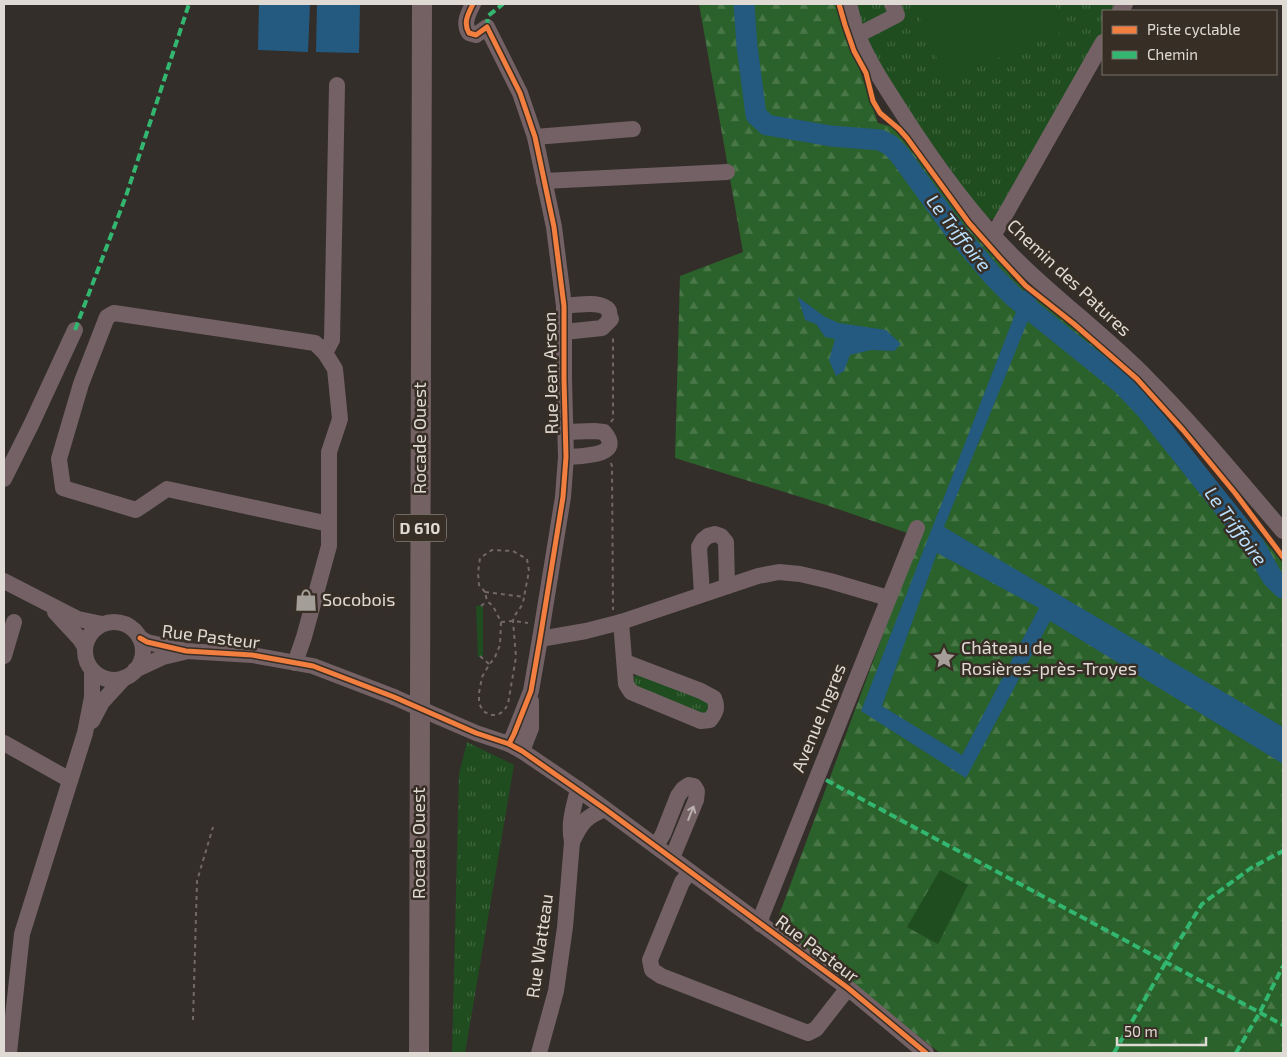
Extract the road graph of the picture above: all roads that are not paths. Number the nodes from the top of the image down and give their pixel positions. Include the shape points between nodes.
1 (422, 4) edge
2 (473, 4) edge
3 (849, 4) edge
4 (892, 4) edge
5 (858, 35) junction
6 (1102, 44) edge
7 (337, 85) dead end
8 (632, 129) dead end
9 (536, 138) junction
10 (727, 172) dead end
11 (544, 181) junction
12 (993, 236) junction
13 (564, 306) junction
14 (75, 330) dead end
15 (564, 332) junction
16 (325, 353) junction
17 (565, 432) junction
18 (566, 457) junction
19 (4, 479) edge
20 (329, 524) junction
21 (917, 528) dead end
22 (1283, 531) edge
23 (4, 581) edge
24 (727, 586) junction
25 (702, 594) junction
26 (888, 598) junction
27 (48, 605) junction
28 (14, 622) dead end
29 (617, 623) junction
30 (102, 624) junction
31 (140, 638) junction
32 (540, 639) junction
33 (85, 647) junction
34 (186, 651) junction
35 (4, 656) edge
36 (625, 662) junction
37 (295, 663) junction
38 (92, 670) junction
39 (130, 674) junction
40 (85, 734) junction
41 (4, 743) edge
42 (515, 748) junction
43 (70, 780) junction
44 (578, 789) junction
45 (605, 808) junction
46 (572, 842) junction
47 (656, 846) junction
48 (672, 858) junction
49 (690, 872) junction
50 (760, 924) junction
51 (848, 988) junction
52 (916, 1050) edge
53 (10, 1053) edge
54 (419, 1053) edge
55 (539, 1053) edge

1 - 54 main road, Rocade Ouest / D 610
2 - 9 street, Rue Jean Arson via 466,27 469,33 476,35 487,27 520,93
3 - 5 street, Chemin des Patures
4 - 5 street via 897,15
5 - 12 street, Chemin des Patures via 879,77 914,133
6 - 12 street
7 - 16 street via 332,340
8 - 9 street
9 - 11 street, Rue Jean Arson
10 - 11 street
11 - 13 street, Rue Jean Arson via 554,227
12 - 22 street, Chemin des Patures via 1024,268 1148,378
13 - 15 street, Rue Jean Arson
13 - 15 street, Rue Jean Arson via 604,306 610,319 602,328
14 - 19 street
15 - 17 street, Rue Jean Arson
16 - 20 street via 335,369 340,419 329,452
16 - 20 street via 315,343 114,313 107,317 81,384 58,459 64,488 136,510 167,489
17 - 18 street, Rue Jean Arson
17 - 18 street, Rue Jean Arson via 604,432 610,442 605,452
18 - 32 street, Rue Jean Arson via 563,497
20 - 37 street via 329,546
21 - 26 street, Avenue Ingres
23 - 27 street
24 - 25 street
24 - 25 street via 726,542 721,536 708,536 699,547
24 - 26 street via 779,572 830,581
25 - 29 street
26 - 50 street, Avenue Ingres
27 - 30 street via 78,619
27 - 33 street
28 - 35 street
29 - 32 street
29 - 36 street
30 - 31 street via 119,622
30 - 33 street via 88,638
31 - 34 street, Rue Pasteur
31 - 39 street via 140,663
32 - 42 street, Rue Jean Arson via 530,691 531,728
33 - 38 street via 87,664
34 - 37 street, Rue Pasteur via 252,655
34 - 39 street, Rue Pasteur via 163,657
36 - 36 street via 626,684 631,692 701,721 710,720 714,715 717,706 714,698
37 - 42 street, Rue Pasteur, bridge via 313,666 394,697
38 - 39 street via 99,676 116,680
38 - 40 street via 92,697
39 - 40 street via 102,702
40 - 43 street
41 - 43 street
42 - 44 street, Rue Pasteur
43 - 53 street via 22,934
44 - 45 street, Rue Pasteur
44 - 46 street, Rue Watteau via 570,821
45 - 46 street, Rue Watteau via 585,820
45 - 47 street, Rue Pasteur
46 - 55 street, Rue Watteau via 556,991
47 - 48 street, Rue Pasteur
48 -> 47 street via 696,800 698,791 694,786 683,789 678,796
48 - 49 street, Rue Pasteur
49 - 50 street, Rue Pasteur
49 - 51 street via 682,882 650,960 652,970 808,1033 816,1029
50 - 51 street, Rue Pasteur
51 - 52 street, Rue Pasteur

